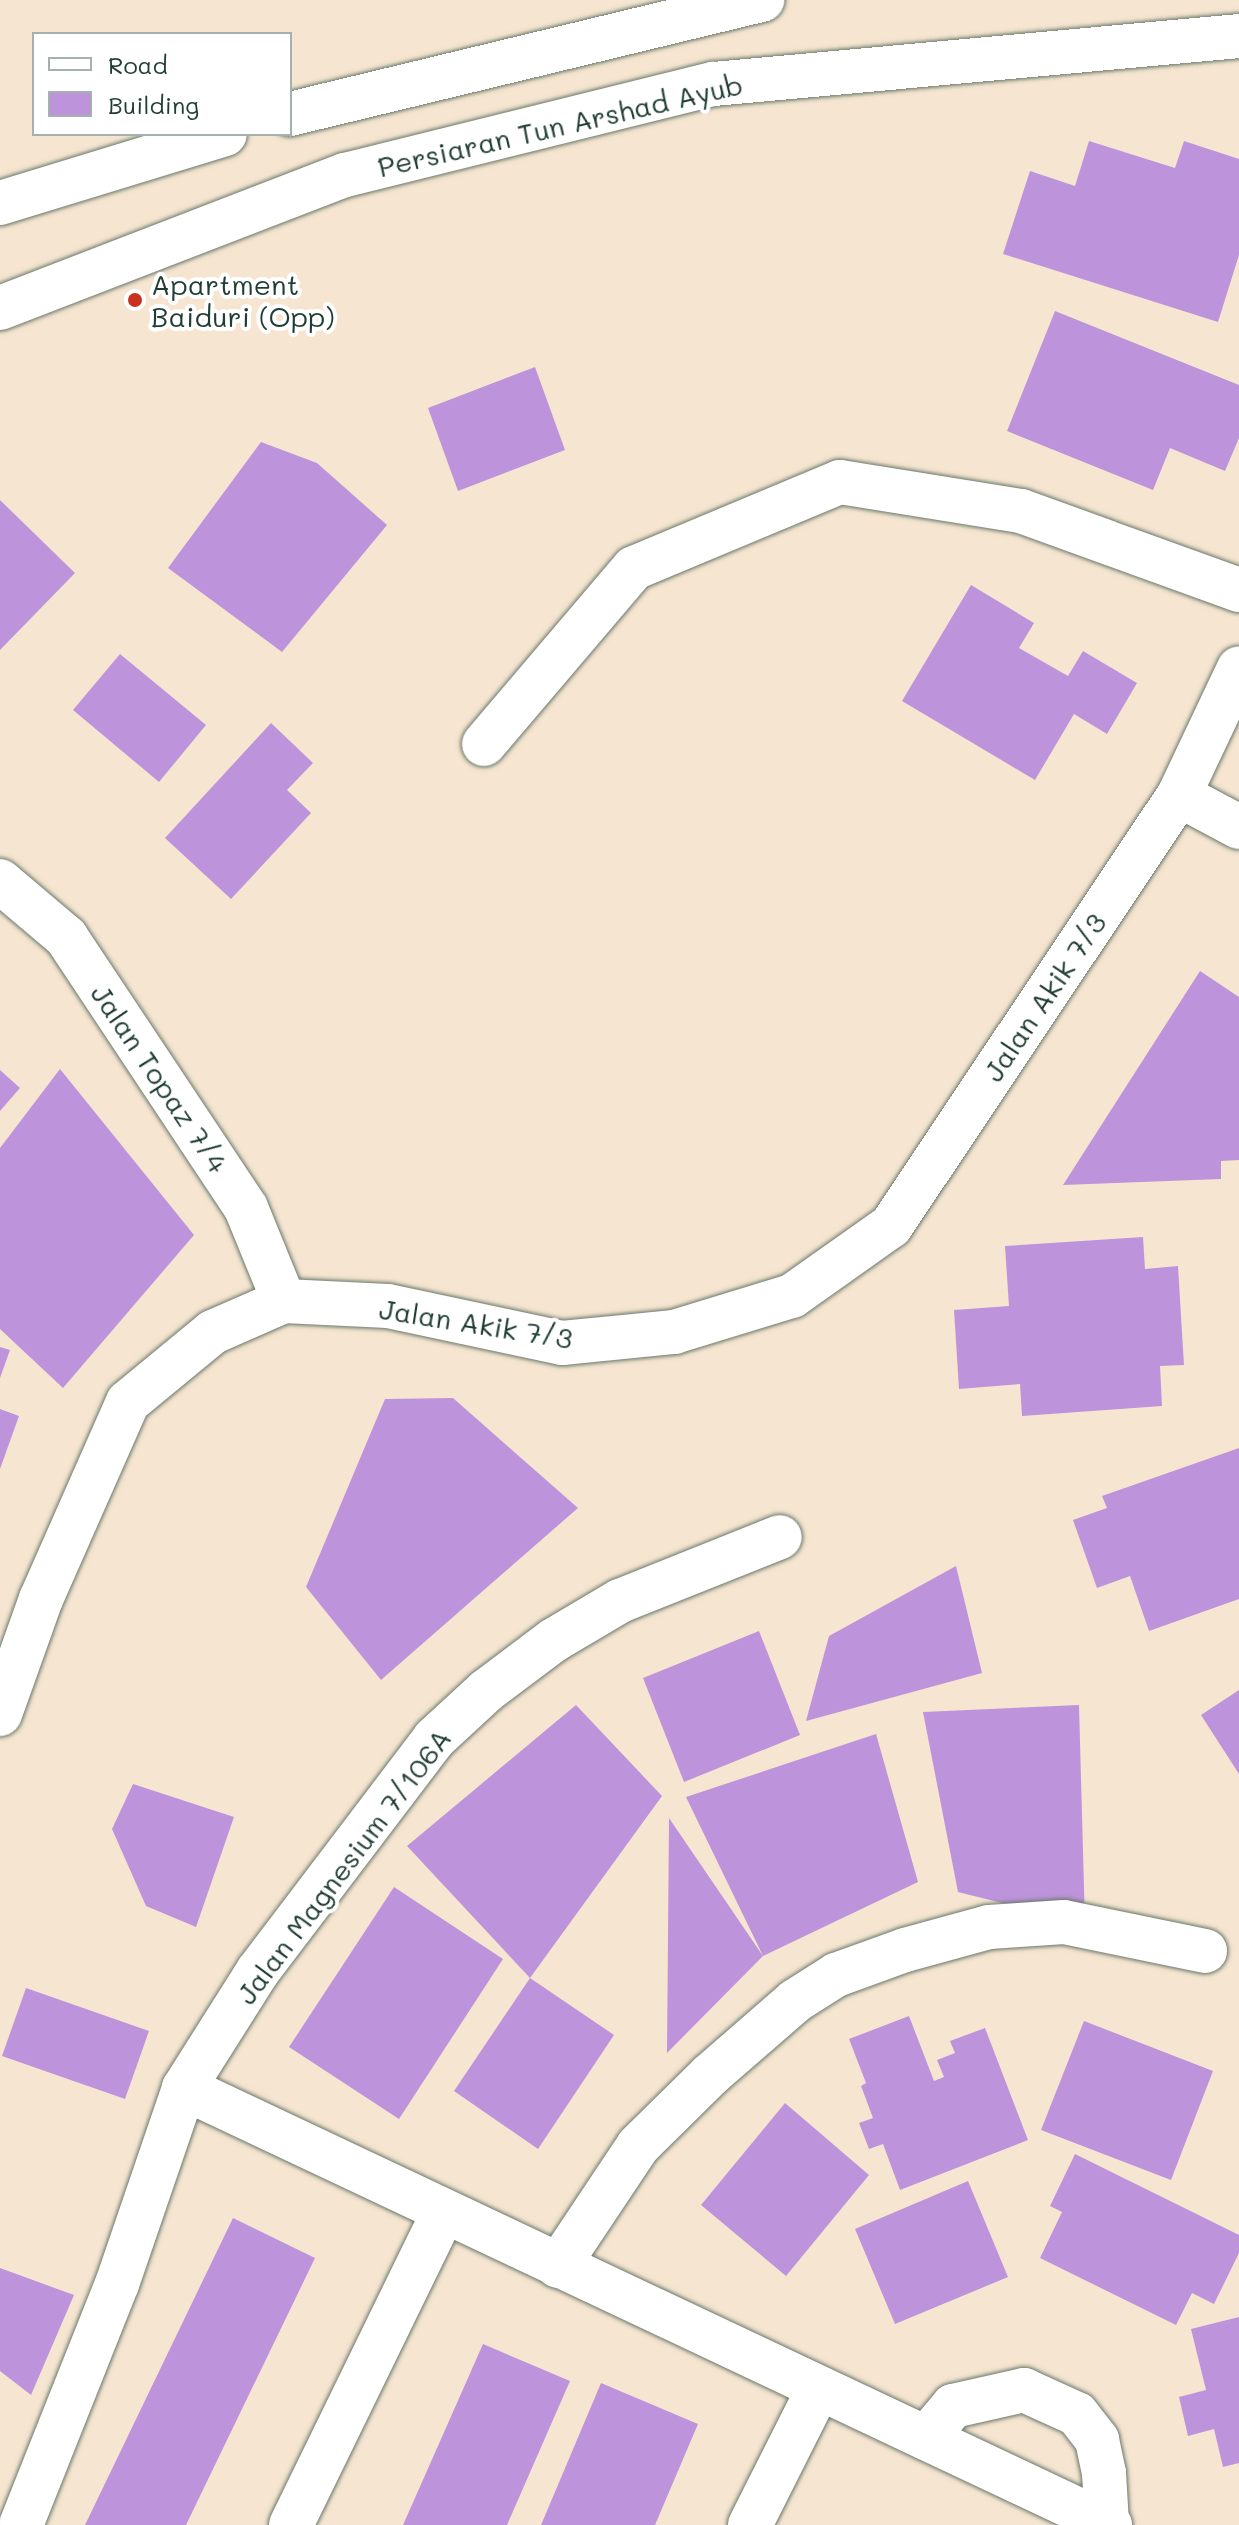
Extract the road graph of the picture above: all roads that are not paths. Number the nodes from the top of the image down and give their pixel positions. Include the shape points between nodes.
1 (762, 0) edge
2 (1238, 36) edge
3 (292, 114) edge
4 (218, 136) edge
5 (1, 201) edge
6 (0, 308) edge
7 (1239, 590) edge
8 (1239, 668) edge
9 (484, 744) dead end
10 (1179, 795) junction
11 (1239, 827) edge
12 (0, 881) edge
13 (284, 1301) junction
14 (780, 1537) dead end
15 (0, 1714) edge
16 (1205, 1951) dead end
17 (184, 2088) junction
18 (444, 2211) junction
19 (558, 2266) junction
20 (819, 2388) junction
21 (926, 2438) junction
22 (1108, 2524) edge
23 (21, 2525) edge
24 (291, 2525) edge
25 (750, 2525) edge

1 - 3 street
2 - 6 street, Persiaran Tun Arshad Ayub via 714,84 345,175
4 - 5 street
7 - 9 street via 1021,511 840,482 634,568
8 - 10 street, Jalan Akik 7/3
10 - 11 street
10 - 13 street, Jalan Akik 7/3 via 891,1226 792,1296 674,1332 562,1343 388,1306
12 - 13 street, Jalan Topaz 7/4 via 66,937 246,1208
13 - 15 street, Jalan Akik 7/3 via 213,1332 128,1402 41,1599
14 - 17 street, Jalan Magnesium 7/106A via 620,1601 554,1640 476,1700 434,1739 258,1971
16 - 19 street via 1064,1922 989,1927 836,1975 795,2001 638,2146
17 - 18 street
17 - 23 street, Jalan Magnesium 7/106A via 117,2284
18 - 19 street
18 - 24 street
19 - 20 street
20 - 21 street
20 - 25 street
21 - 22 street
21 - 22 street via 953,2406 1024,2390 1077,2414 1097,2440

